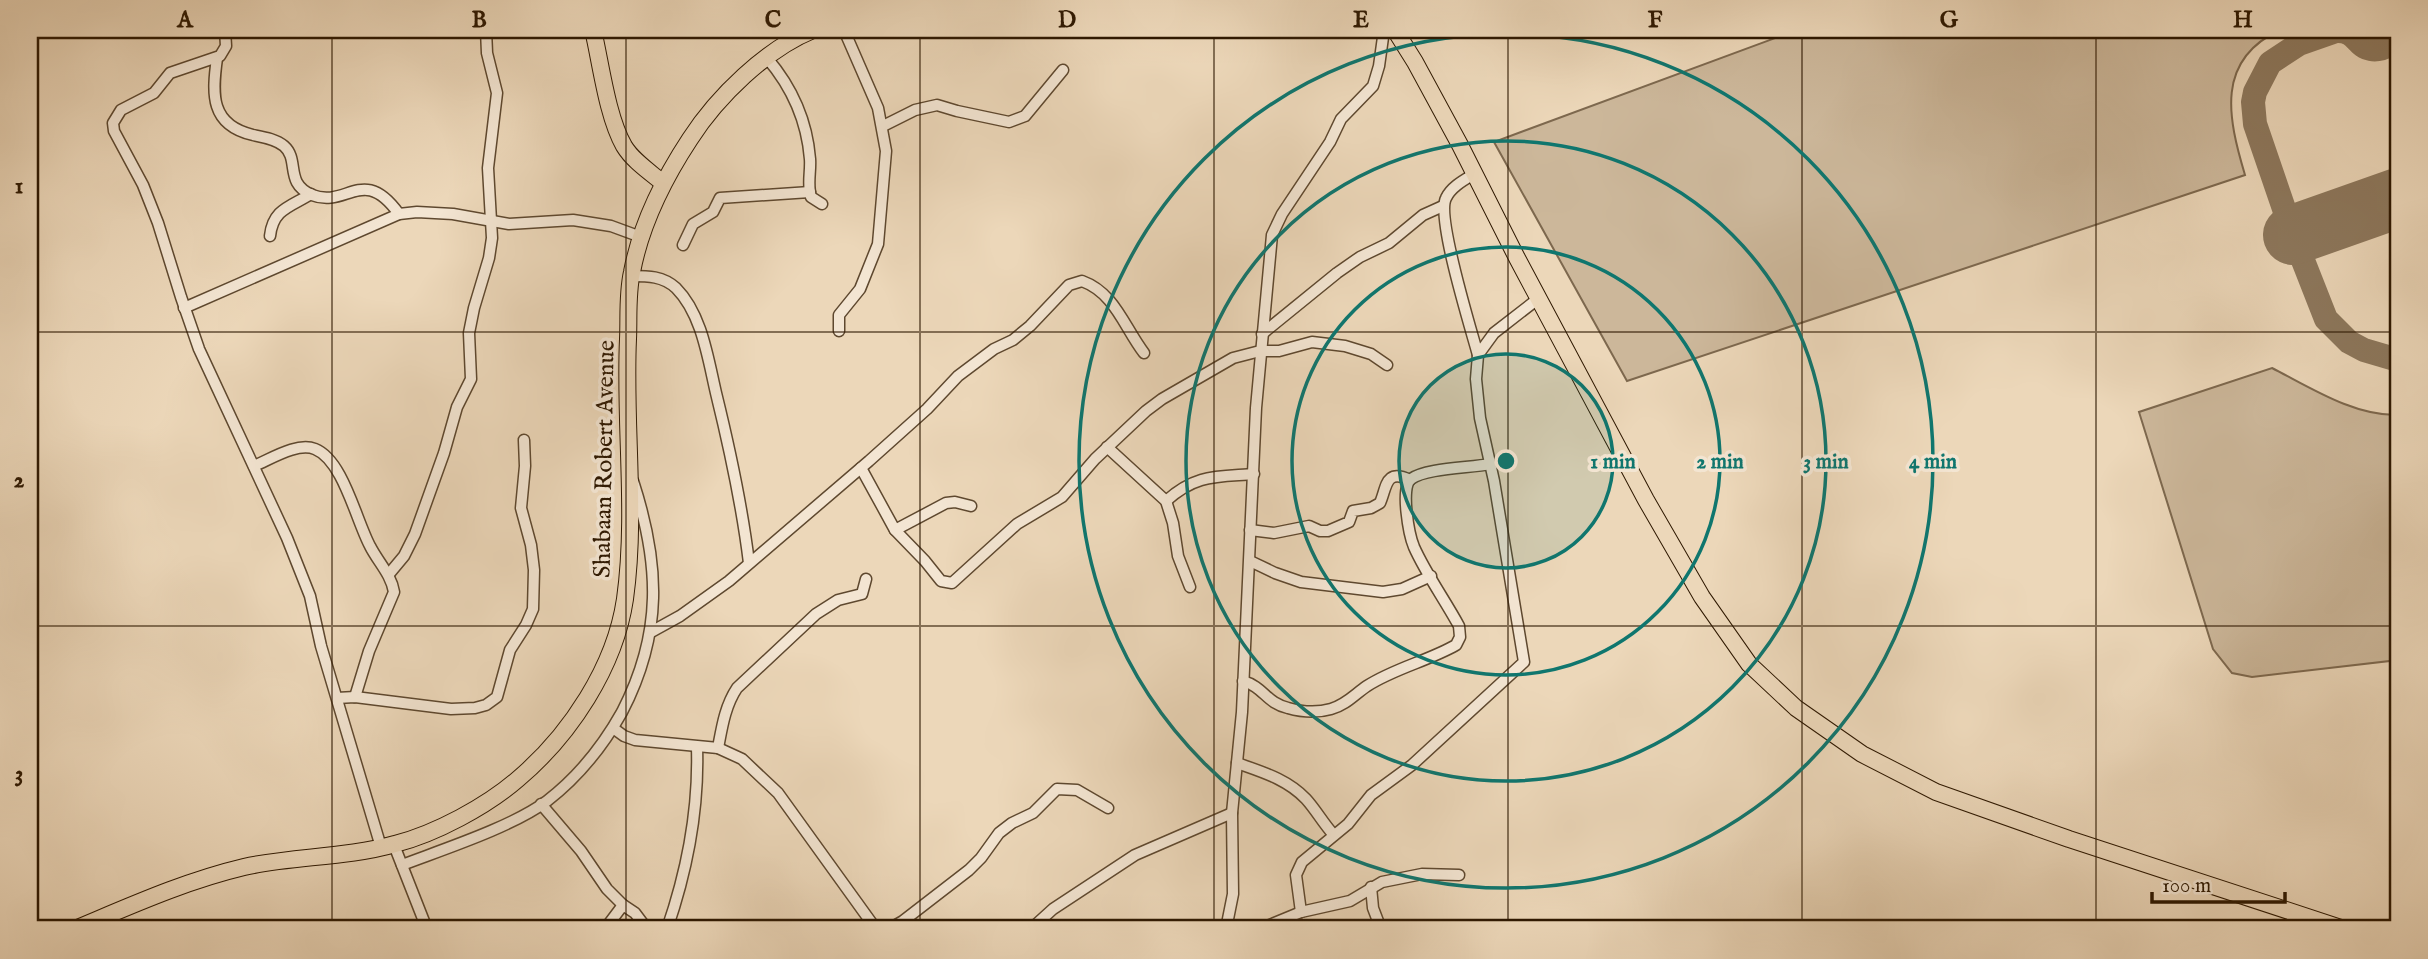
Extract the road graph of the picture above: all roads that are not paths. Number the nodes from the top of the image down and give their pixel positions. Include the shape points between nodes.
1 (225, 30) edge
2 (486, 30) edge
3 (593, 30) edge
4 (813, 30) edge
5 (844, 30) edge
6 (1384, 30) edge
7 (1395, 30) edge
8 (217, 58) junction
9 (767, 58) junction
10 (1063, 70) dead end
11 (883, 126) junction
12 (1474, 174) junction
13 (663, 183) junction
14 (810, 192) junction
15 (311, 194) junction
16 (822, 204) dead end
17 (1443, 206) junction
18 (399, 214) junction
19 (491, 222) junction
20 (643, 230) junction
21 (270, 236) dead end
22 (683, 245) dead end
23 (631, 276) junction
24 (1539, 298) junction
25 (184, 308) junction
26 (838, 331) dead end
27 (1262, 334) junction
28 (1261, 351) junction
29 (1144, 353) dead end
30 (1478, 355) junction
31 (1387, 365) dead end
32 (524, 440) dead end
33 (1107, 447) junction
34 (1490, 464) junction
35 (254, 466) junction
36 (861, 468) junction
37 (630, 470) junction
38 (1254, 474) junction
39 (1410, 480) junction
40 (1166, 501) junction
41 (971, 506) dead end
42 (895, 530) junction
43 (1250, 530) junction
44 (1250, 561) junction
45 (749, 563) junction
46 (389, 574) junction
47 (1431, 576) junction
48 (866, 579) dead end
49 (1190, 587) dead end
50 (651, 632) junction
51 (1243, 681) junction
52 (355, 697) junction
53 (337, 698) junction
54 (613, 727) junction
55 (697, 747) junction
56 (718, 748) junction
57 (1237, 763) junction
58 (541, 804) junction
59 (1108, 808) dead end
60 (1232, 813) junction
61 (1333, 834) junction
62 (388, 846) junction
63 (402, 865) junction
64 (1458, 874) dead end
65 (1371, 887) junction
66 (623, 905) junction
67 (1301, 912) junction
68 (75, 929) edge
69 (427, 929) edge
70 (605, 929) edge
71 (647, 929) edge
72 (667, 929) edge
73 (876, 929) edge
74 (889, 929) edge
75 (1031, 929) edge
76 (1226, 929) edge
77 (1260, 929) edge
78 (1381, 929) edge
79 (2344, 929) edge

1 - 8 street via 226,46
2 - 19 street via 497,93 488,168
3 - 13 main road via 620,138 638,163
4 - 9 main road, Shabaan Robert Avenue
5 - 11 street
6 - 27 street via 1373,86 1341,119 1272,235
7 - 12 main road
8 - 15 street via 213,86 220,114 239,131 284,146 297,184
8 - 25 street via 170,73 154,93 121,110 113,122 116,138 159,223
9 - 13 main road, Shabaan Robert Avenue via 704,118
9 - 14 street via 793,97 803,122
10 - 11 street via 1018,120 998,120 937,105
11 - 26 street via 886,151 878,244 860,289 837,319
12 - 17 street via 1451,191
12 - 24 main road
13 - 20 main road, Shabaan Robert Avenue
14 - 16 street
14 - 22 street via 720,198 713,212 693,224
15 - 18 street via 373,190
15 - 21 street via 275,216
17 - 27 street via 1337,273
17 - 30 street
18 - 19 street via 453,214
18 - 25 street
19 - 20 street via 573,220
19 - 46 street via 489,258 469,333 471,379 457,407 415,534
20 - 23 main road, Shabaan Robert Avenue
23 - 37 main road, Shabaan Robert Avenue via 627,366
23 - 45 street via 650,275 677,289 702,338 734,465
24 - 30 street via 1494,332
24 - 79 main road via 1702,597 1749,664 1796,708 1862,754 1936,792
25 - 35 street
27 - 28 street
28 - 31 street via 1318,342 1371,354
28 - 33 street via 1233,358 1163,399
28 - 38 street
29 - 36 street via 1110,299 1098,288 1076,282 1030,326 958,376
30 - 34 street via 1478,404
32 - 52 street via 521,508 533,558 533,608 510,649 497,697 475,708 451,709
33 - 40 street
33 - 42 street via 1062,497 1017,524 952,583 941,581
34 - 39 street
34 - 61 street via 1524,662 1412,765 1371,795 1348,824
35 - 46 street via 303,447 325,456
35 - 53 street via 310,596
36 - 42 street
36 - 45 street
37 - 50 street via 653,572
37 - 62 main road, Shabaan Robert Avenue via 625,601 608,658 571,722 517,780 472,810
38 - 40 street via 1196,480
38 - 43 street
39 - 43 street via 1393,477 1380,503 1353,511 1348,523 1328,531 1309,526 1274,533
39 - 47 street via 1405,495 1412,543
40 - 49 street via 1176,550
41 - 42 street via 946,503
43 - 44 street
44 - 47 street via 1301,582 1383,592
44 - 51 street
45 - 50 street via 709,597
46 - 52 street via 394,592
47 - 51 street via 1459,626 1456,645 1367,686 1331,709 1287,708 1270,701 1257,685
48 - 56 street via 862,594 838,600 816,614 737,688 724,716
50 - 54 street via 638,681
51 - 57 street
52 - 53 street
53 - 62 street
54 - 55 street via 635,740
54 - 58 street via 586,764
55 - 56 street
55 - 72 street via 688,855
56 - 73 street via 742,759 778,793
57 - 60 street
57 - 61 street via 1296,790
58 - 63 street
58 - 66 street
59 - 74 street via 1077,790 1057,789 1041,807 999,833 969,870
60 - 75 street via 1135,855
60 - 76 street via 1233,894
61 - 67 street via 1297,869
62 - 63 street
62 - 68 main road, Shabaan Robert Avenue via 236,869 158,894
63 - 69 street
64 - 65 street via 1399,877
65 - 67 street via 1350,901
65 - 78 street
66 - 70 street
66 - 71 street
67 - 77 street

